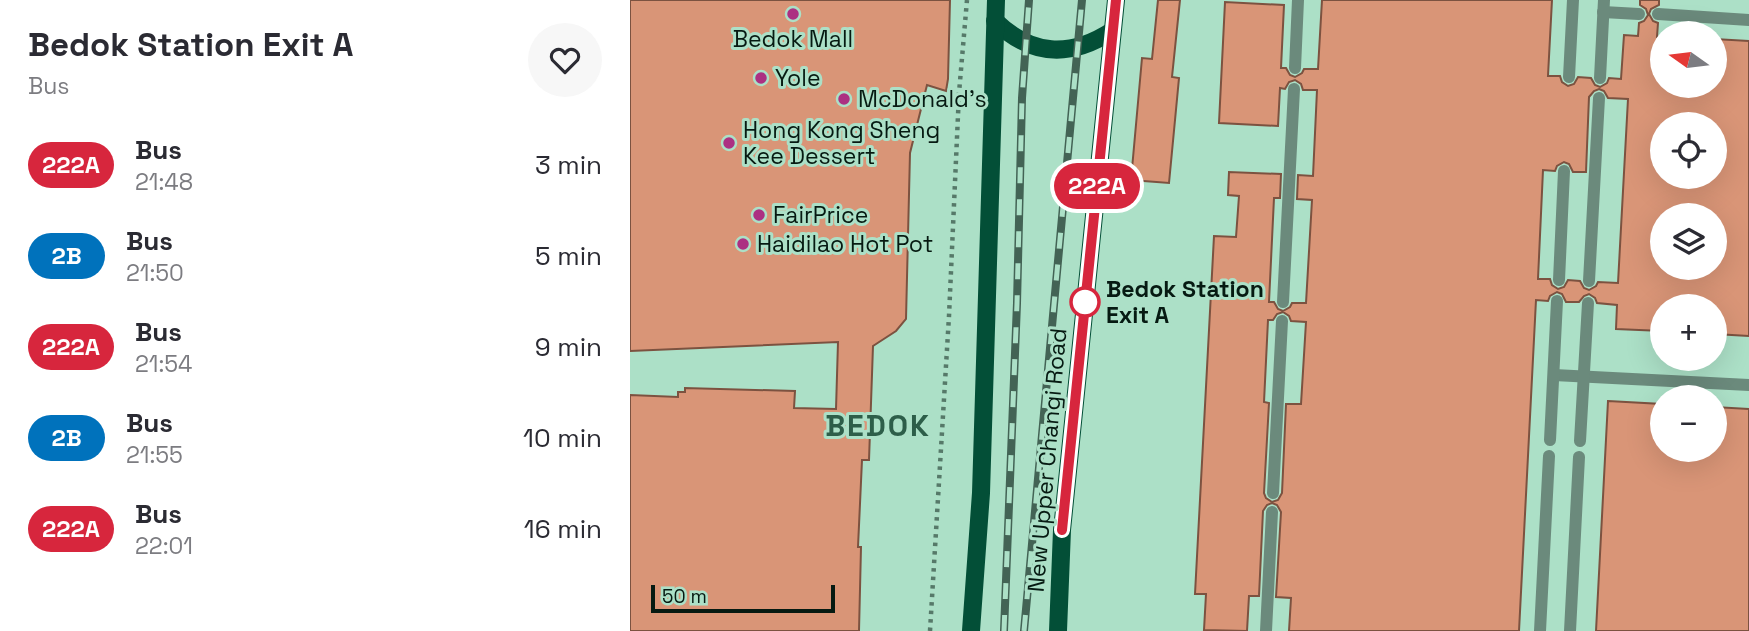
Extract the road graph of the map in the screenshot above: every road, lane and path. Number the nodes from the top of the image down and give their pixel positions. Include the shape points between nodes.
1 (967, 0) edge
2 (996, 0) edge
3 (1116, 0) edge
4 (1298, 0) edge
5 (1573, 0) edge
6 (1604, 6) edge
7 (1639, 14) dead end
8 (1658, 14) dead end
9 (1749, 20) edge
10 (995, 21) junction
11 (1112, 31) junction
12 (1295, 68) dead end
13 (1570, 76) dead end
14 (1600, 78) dead end
15 (1294, 89) dead end
16 (1599, 98) dead end
17 (1564, 171) dead end
18 (1559, 280) dead end
19 (1589, 281) dead end
20 (1558, 301) dead end
21 (1283, 302) dead end
22 (1588, 303) dead end
23 (1282, 321) dead end
24 (1554, 375) junction
25 (1583, 377) junction
26 (1749, 385) edge
27 (1550, 440) dead end
28 (1580, 441) dead end
29 (1549, 456) dead end
30 (1579, 457) dead end
31 (1273, 493) dead end
32 (1272, 512) dead end
33 (930, 631) edge
34 (971, 631) edge
35 (1058, 631) edge
36 (1266, 631) edge
37 (1540, 631) edge
38 (1570, 631) edge

1 - 33 path
2 - 10 main road
3 - 11 main road, New Upper Changi Road
4 - 12 lane
5 - 13 lane
6 - 7 lane
6 - 14 lane
8 - 9 lane
10 - 11 main road via 1020,41 1052,50 1084,46
10 - 34 main road via 981,493
11 - 35 main road, New Upper Changi Road via 1062,530
15 - 21 lane
16 - 19 lane
17 - 18 lane
20 - 24 lane
22 - 25 lane
23 - 31 lane
24 - 25 lane
24 - 27 lane
25 - 26 lane
25 - 28 lane
29 - 37 lane
30 - 38 lane
32 - 36 lane

